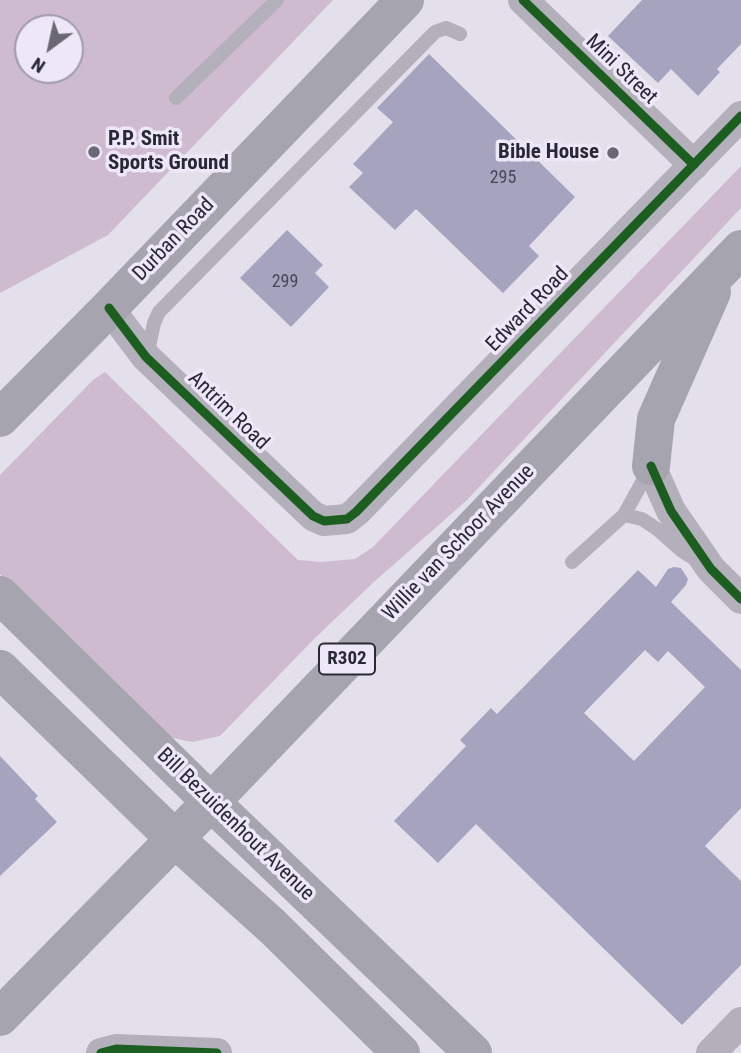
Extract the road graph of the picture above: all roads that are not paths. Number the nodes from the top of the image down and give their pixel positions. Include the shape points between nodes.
1 (277, 0) edge
2 (405, 0) edge
3 (523, 0) edge
4 (460, 34) dead end
5 (176, 98) dead end
6 (741, 116) edge
7 (694, 165) junction
8 (732, 258) edge
9 (109, 307) junction
10 (146, 357) junction
11 (0, 418) edge
12 (651, 466) junction
13 (624, 515) junction
14 (335, 522) joint
15 (572, 562) dead end
16 (711, 569) junction
17 (0, 594) edge
18 (741, 599) edge
19 (0, 668) edge
20 (211, 802) junction
21 (174, 838) junction
22 (0, 1017) edge
23 (741, 1022) edge
24 (100, 1053) edge
25 (217, 1053) edge
26 (401, 1053) edge
27 (473, 1053) edge
28 (710, 1053) edge

1 - 5 lane
2 - 9 main road, Durban Road
3 - 7 street, Mini Street
4 - 10 lane via 446,28 435,32 159,312
6 - 7 street, Edward Road
7 - 14 street, Edward Road via 356,512
8 - 12 main road via 656,419
8 - 20 main road, Willie van Schoor Avenue / R302
9 - 10 street, Antrim Road
9 - 11 main road, Durban Road
10 - 14 street, Antrim Road via 313,516
12 - 13 lane
12 - 16 street via 671,512
13 - 15 lane
13 - 16 lane via 657,528
16 - 18 street
17 - 20 main road, Bill Bezuidenhout Avenue
19 - 21 main road
20 - 21 main road, Willie van Schoor Avenue / R302
20 - 27 main road, Bill Bezuidenhout Avenue
21 - 22 main road, Willie van Schoor Avenue / R302
21 - 26 main road
23 - 28 street
24 - 25 street via 116,1049

